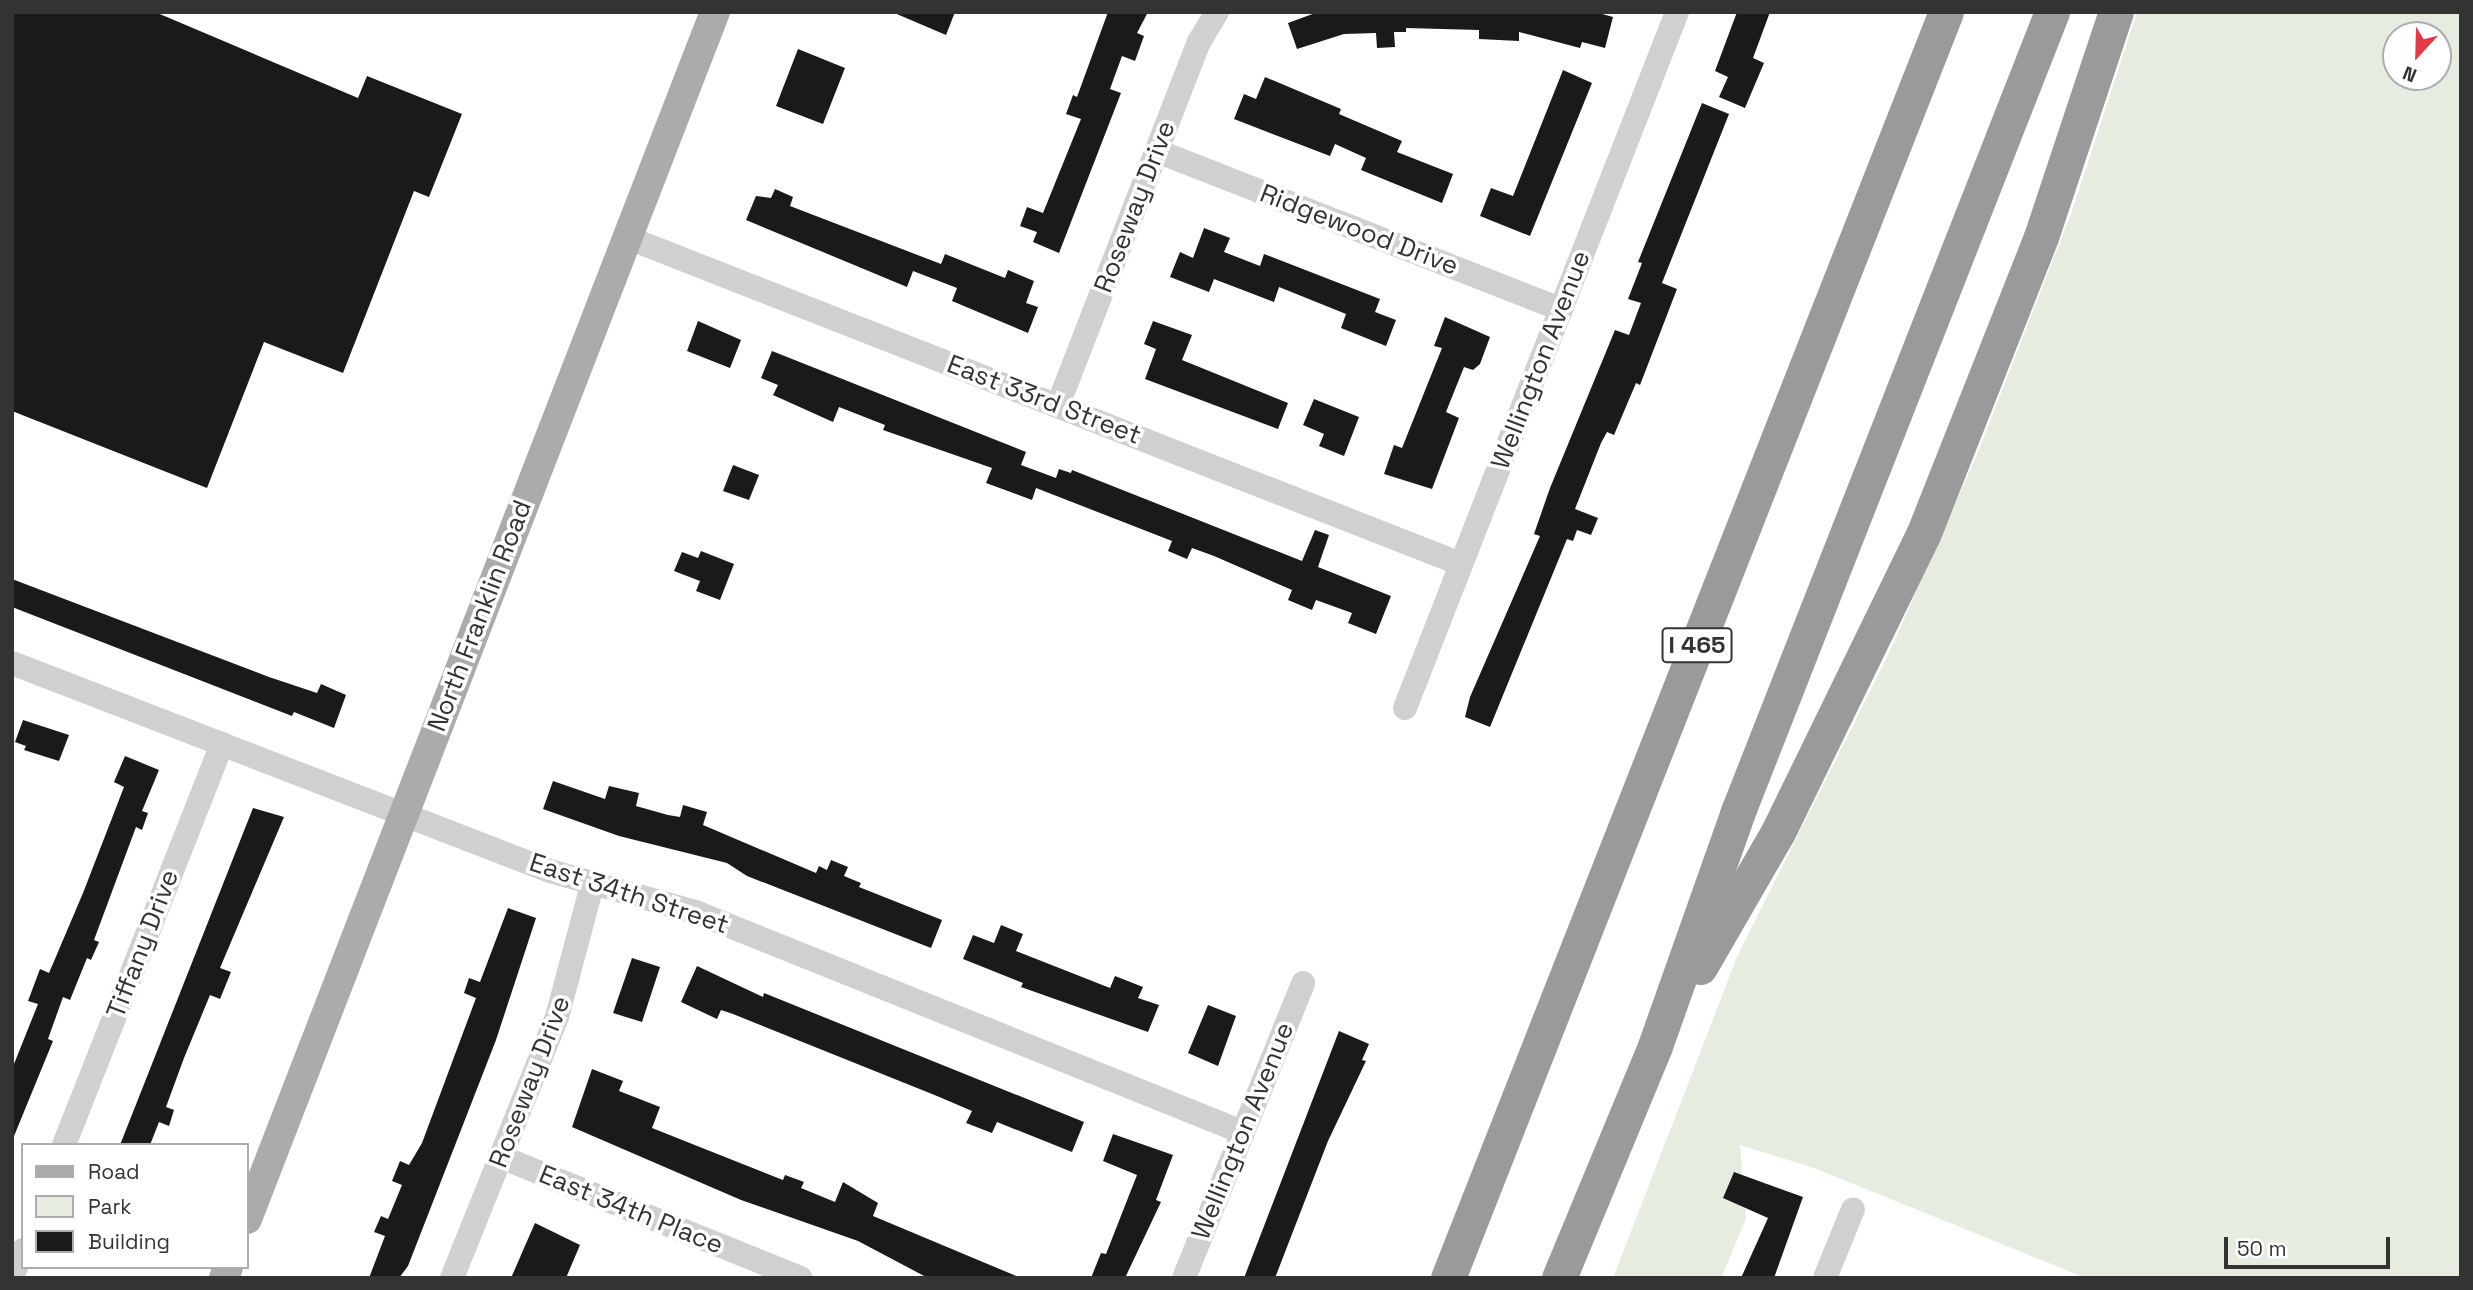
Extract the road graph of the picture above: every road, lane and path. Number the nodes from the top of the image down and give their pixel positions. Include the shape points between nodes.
1 (715, 12) edge
2 (1217, 12) edge
3 (1676, 12) edge
4 (1946, 12) edge
5 (2052, 12) edge
6 (2116, 12) edge
7 (1157, 151) junction
8 (626, 237) junction
9 (1561, 309) junction
10 (1058, 405) junction
11 (1461, 564) junction
12 (12, 663) edge
13 (1405, 708) dead end
14 (222, 744) junction
15 (403, 814) junction
16 (593, 882) junction
17 (1303, 983) dead end
18 (1655, 1046) junction
19 (1242, 1132) junction
20 (65, 1143) edge
21 (501, 1157) junction
22 (1853, 1209) dead end
23 (248, 1216) edge
24 (21, 1255) edge
25 (12, 1277) edge
26 (452, 1278) edge
27 (800, 1278) edge
28 (1184, 1278) edge
29 (1448, 1278) edge
30 (1559, 1278) edge
31 (1825, 1278) edge

1 - 8 main road, North Franklin Road
2 - 7 street, Roseway Drive via 1199,42
3 - 9 street, Wellington Avenue
4 - 29 highway, I 465
5 - 18 highway via 1737,814
6 - 18 highway via 2046,224 1923,535 1778,832
7 - 9 street, Ridgewood Drive
7 - 10 street, Roseway Drive
8 - 10 street, East 33rd Street
8 - 15 main road, North Franklin Road
9 - 11 street, Wellington Avenue
10 - 11 street, East 33rd Street
11 - 13 street, Wellington Avenue
12 - 14 street, East 34th Street
14 - 15 street, East 34th Street
14 - 20 street, Tiffany Drive
15 - 16 street, East 34th Street via 550,871
15 - 23 main road, North Franklin Road
16 - 19 street, East 34th Street via 695,912
16 - 21 street, Roseway Drive via 564,998
17 - 19 street, Wellington Avenue
18 - 30 highway
19 - 28 street, Wellington Avenue
21 - 26 street, Roseway Drive
21 - 27 street, East 34th Place
22 - 31 street
24 - 25 street

